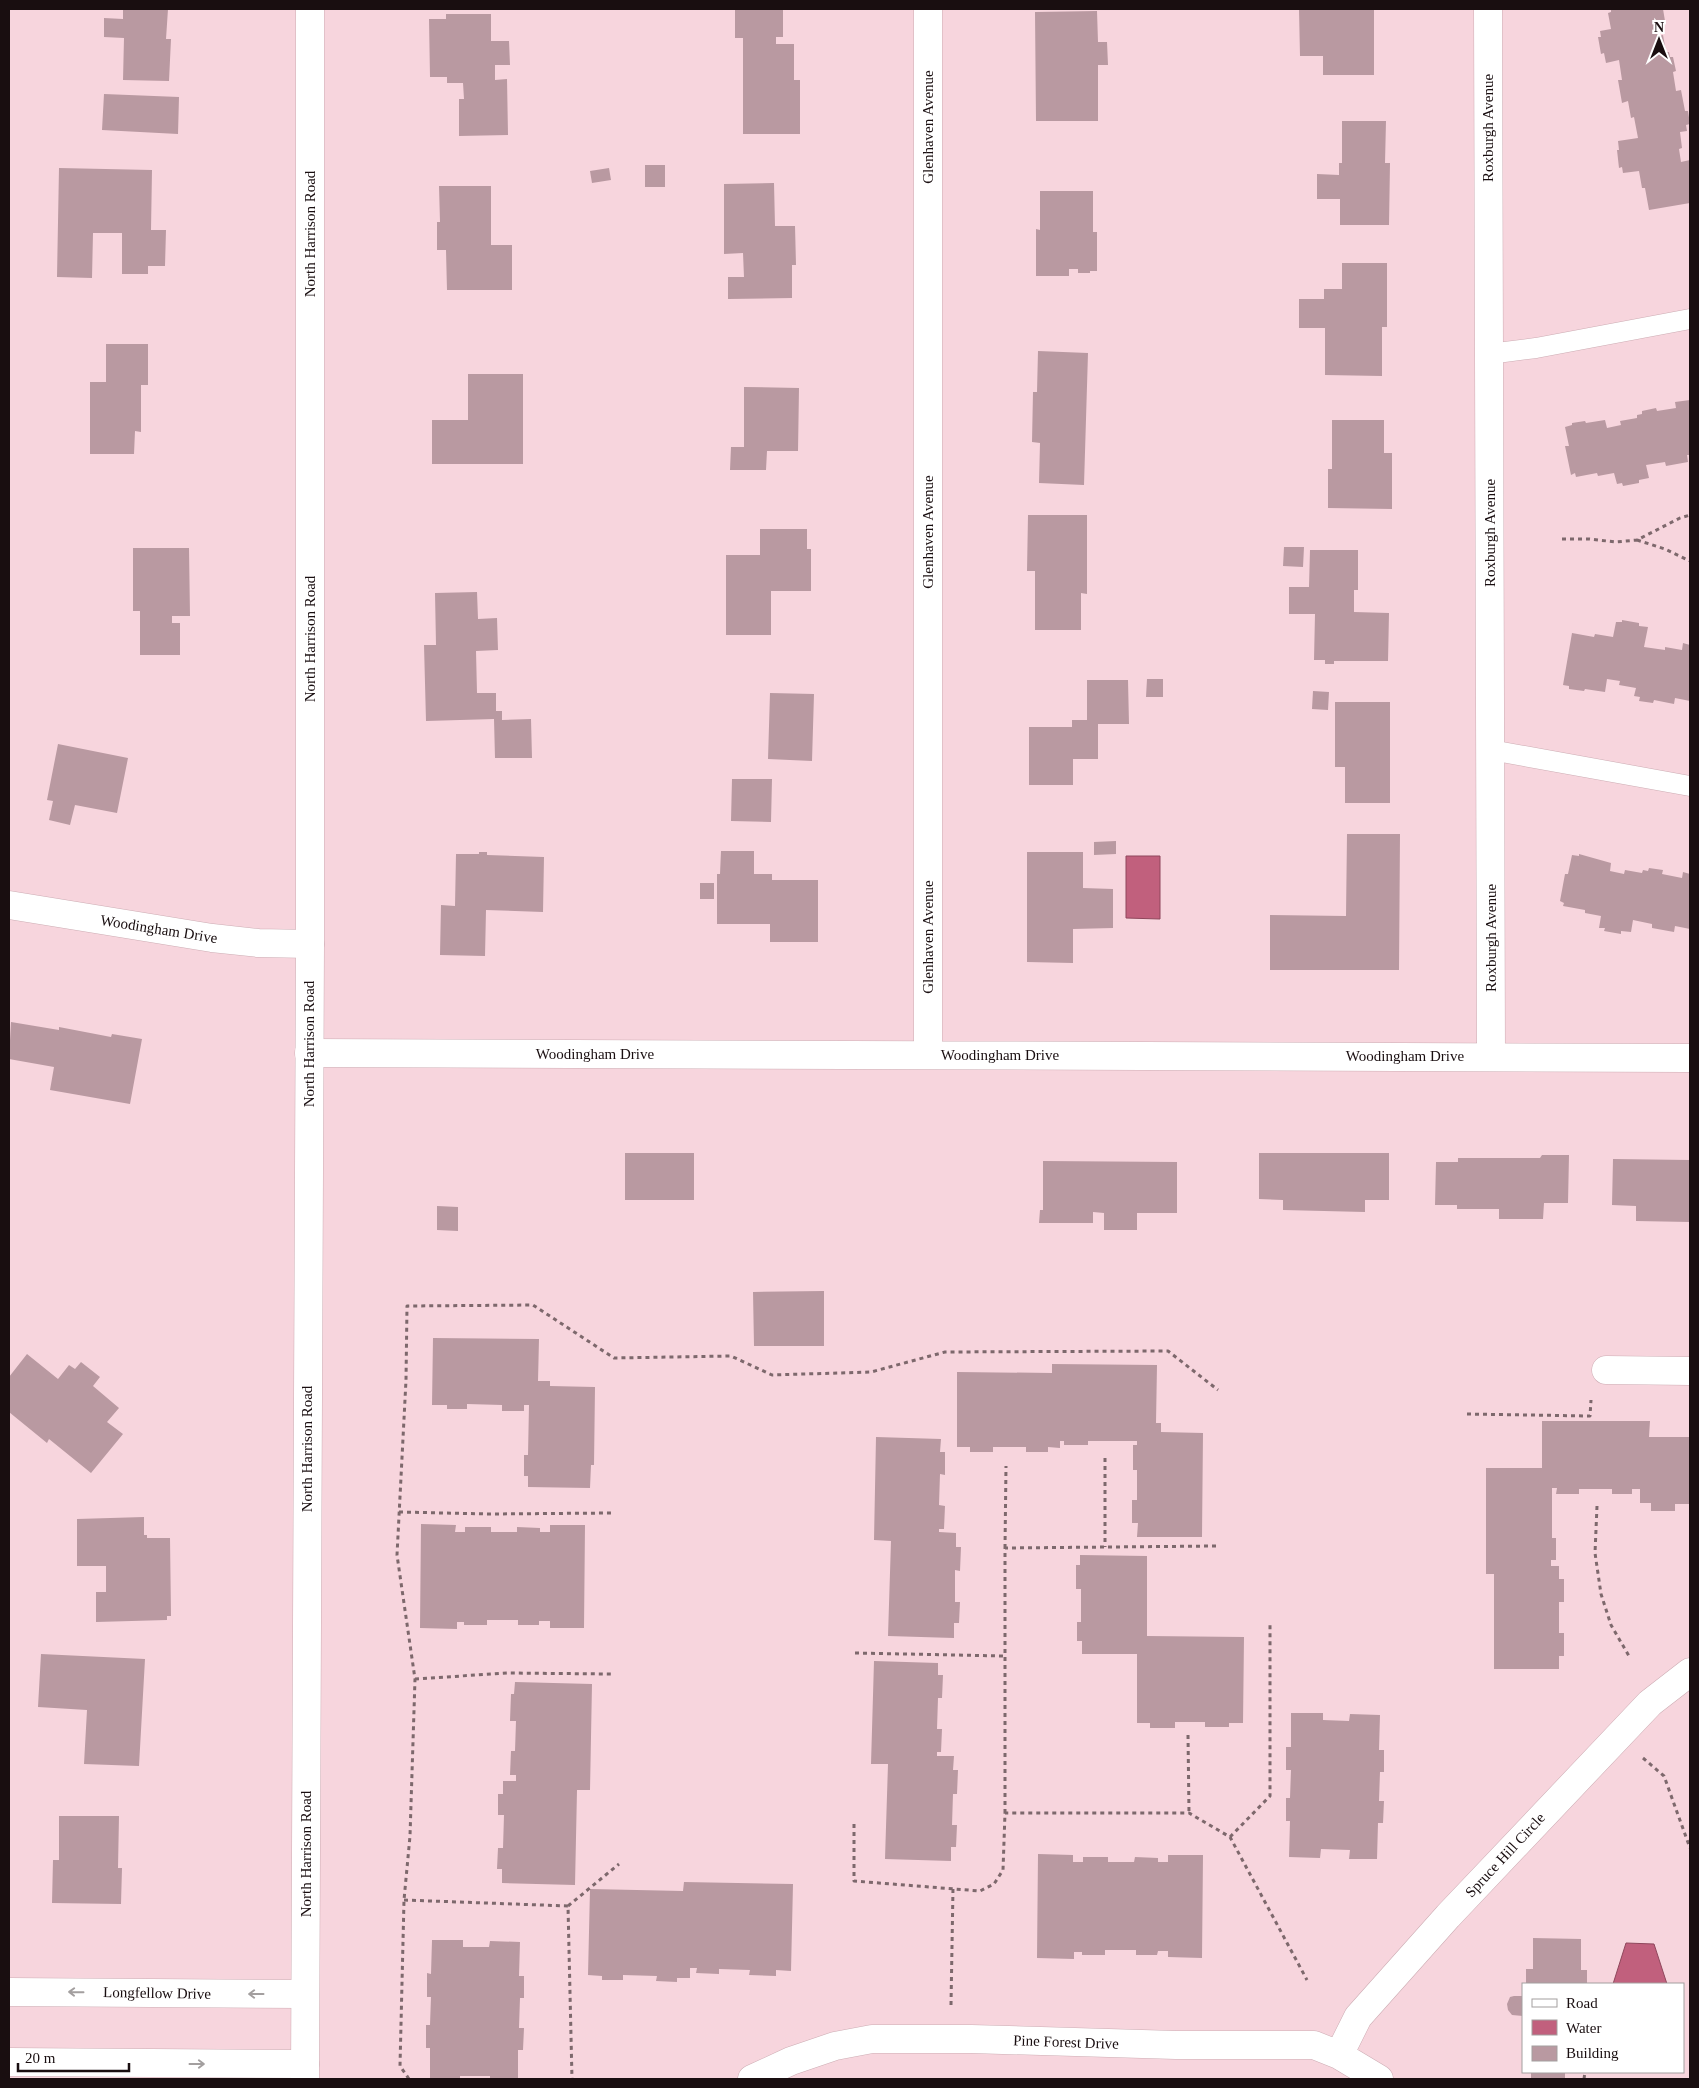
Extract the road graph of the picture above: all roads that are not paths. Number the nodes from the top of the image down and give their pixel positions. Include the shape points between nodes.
1 (310, 9) edge
2 (928, 9) edge
3 (1488, 9) edge
4 (1690, 319) edge
5 (1489, 354) junction
6 (1491, 750) junction
7 (1690, 786) edge
8 (9, 905) edge
9 (310, 944) junction
10 (309, 1053) junction
11 (928, 1055) junction
12 (1491, 1056) junction
13 (1690, 1058) edge
14 (1690, 1371) edge
15 (1599, 1382) road end
16 (1690, 1672) edge
17 (9, 1992) edge
18 (305, 1994) junction
19 (1339, 2054) junction
20 (9, 2062) edge
21 (305, 2072) edge
22 (752, 2079) edge
23 (1379, 2079) edge

1 - 9 street, North Harrison Road
2 - 11 street, Glenhaven Avenue
3 - 5 street, Roxburgh Avenue
4 - 5 lane
5 - 6 street, Roxburgh Avenue
6 - 7 lane
6 - 12 street, Roxburgh Avenue
8 - 9 street, Woodingham Drive via 212,938
9 - 10 street, North Harrison Road
10 - 11 street, Woodingham Drive
10 - 18 street, North Harrison Road
11 - 12 street, Woodingham Drive
12 - 13 street, Woodingham Drive
14 - 15 street
16 - 19 street, Spruce Hill Circle via 1650,1703 1448,1916 1358,2017
18 -> 17 street, Longfellow Drive
18 - 21 street, North Harrison Road
19 - 22 street, Pine Forest Drive via 1314,2045 1287,2044 872,2039 835,2046
19 - 23 street, Pine Forest Drive
20 -> 21 street

